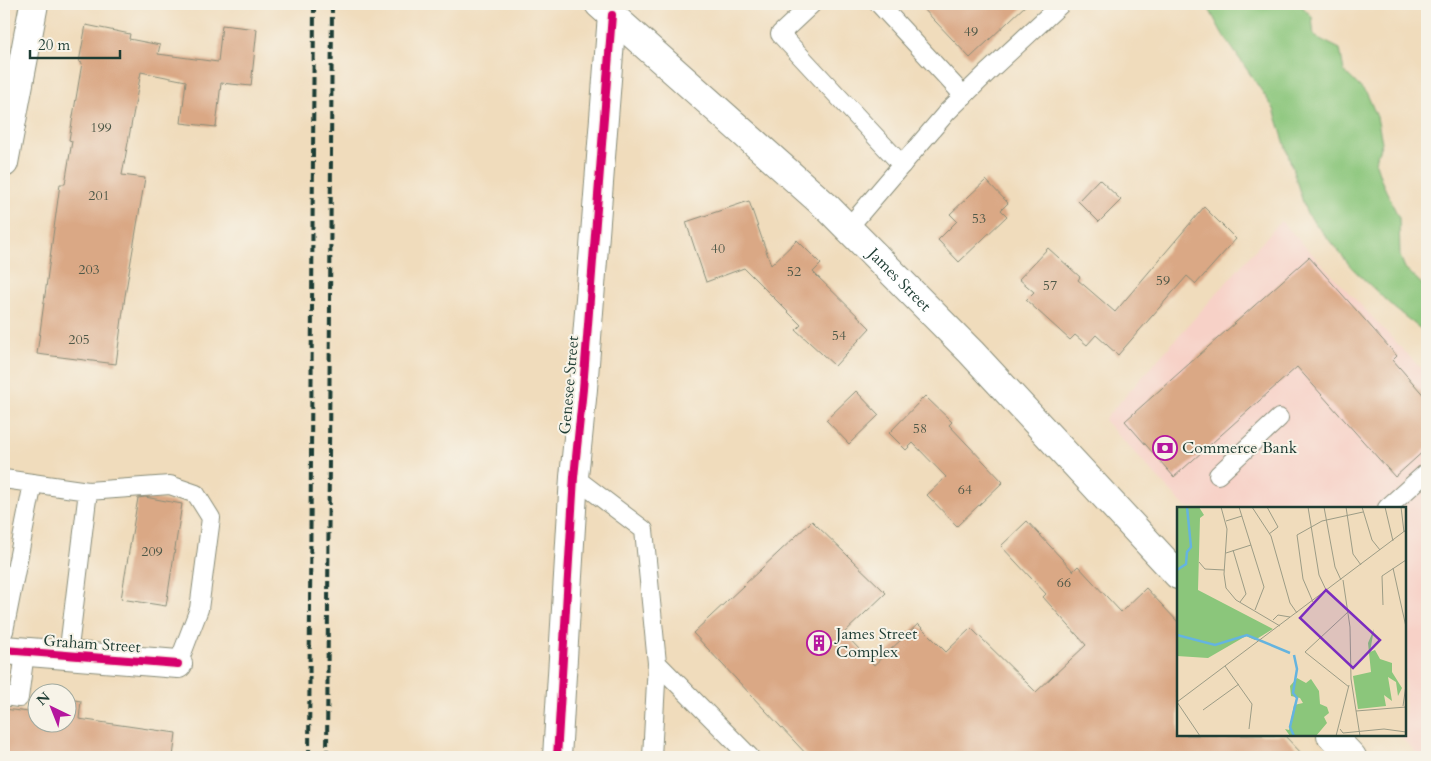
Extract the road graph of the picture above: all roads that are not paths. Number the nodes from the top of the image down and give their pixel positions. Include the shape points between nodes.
1 (32, 4) edge
2 (812, 4) edge
3 (880, 4) edge
4 (1062, 4) edge
5 (606, 10) edge
6 (964, 96) junction
7 (4, 163) edge
8 (902, 165) junction
9 (848, 228) junction
10 (1279, 418) dead end
11 (1427, 472) edge
12 (1218, 475) dead end
13 (574, 476) junction
14 (4, 479) edge
15 (33, 483) junction
16 (88, 491) junction
17 (1388, 507) edge
18 (1177, 574) edge
19 (4, 630) edge
20 (14, 651) edge
21 (68, 656) junction
22 (657, 663) junction
23 (178, 664) joint
24 (4, 696) edge
25 (1332, 736) edge
26 (557, 757) edge
27 (652, 757) edge
28 (750, 757) edge
29 (1352, 757) edge

1 - 7 main road
2 - 8 lane via 780,34
3 - 6 lane
4 - 6 lane
5 - 9 main road, James Street
5 - 13 main road, Genesee Street via 585,369
6 - 8 lane
8 - 9 lane
9 - 18 main road, James Street via 971,352
10 - 12 lane
11 - 17 lane
13 - 22 lane via 644,530
13 - 26 main road, Genesee Street
14 - 15 lane
15 - 16 lane
15 - 19 lane
16 - 21 lane
16 - 23 lane via 170,485 196,494 211,518 199,609
20 - 21 main road, Graham Street
20 - 24 lane via 19,698
21 - 23 main road, Graham Street
22 - 27 lane
22 - 28 lane
25 - 29 main road

